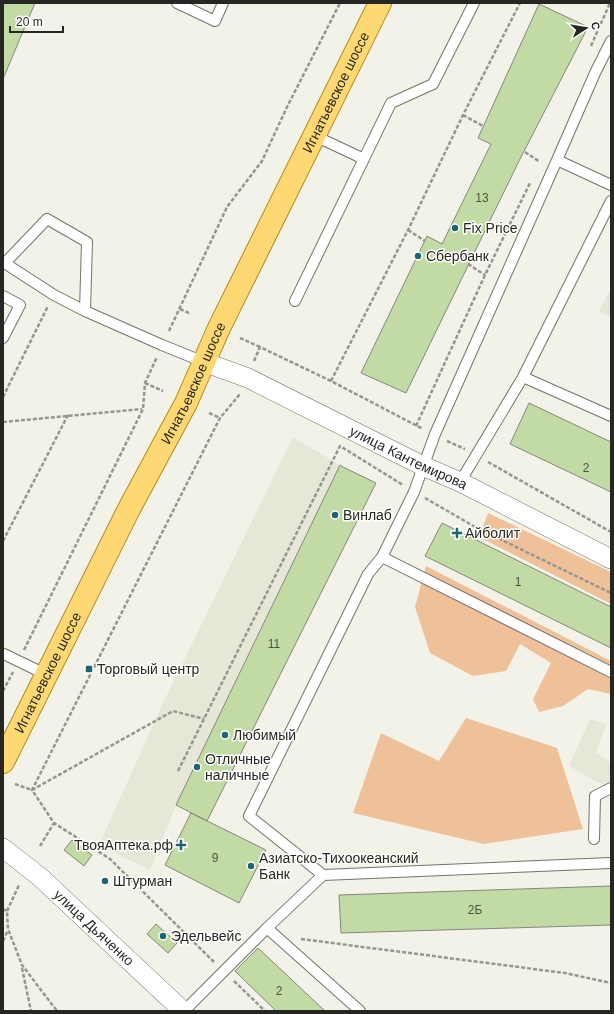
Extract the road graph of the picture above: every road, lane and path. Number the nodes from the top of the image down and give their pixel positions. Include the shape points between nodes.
1 (177, 3) edge
2 (223, 3) edge
3 (340, 3) edge
4 (380, 3) edge
5 (474, 3) edge
6 (520, 3) edge
7 (610, 3) edge
8 (611, 41) edge
9 (590, 49) dead end
10 (463, 115) junction
11 (483, 126) dead end
12 (315, 136) junction
13 (525, 152) dead end
14 (364, 159) junction
15 (557, 160) junction
16 (537, 169) dead end
17 (530, 183) dead end
18 (611, 185) edge
19 (611, 201) edge
20 (408, 230) junction
21 (425, 241) dead end
22 (4, 263) edge
23 (468, 264) dead end
24 (485, 275) junction
25 (54, 295) junction
26 (3, 296) edge
27 (295, 301) dead end
28 (180, 309) junction
29 (85, 311) junction
30 (191, 314) dead end
31 (169, 331) dead end
32 (3, 338) edge
33 (240, 338) dead end
34 (260, 347) dead end
35 (157, 357) dead end
36 (204, 362) junction
37 (523, 377) junction
38 (331, 381) dead end
39 (145, 383) junction
40 (163, 391) dead end
41 (243, 391) dead end
42 (3, 397) edge
43 (143, 409) junction
44 (210, 413) dead end
45 (68, 416) junction
46 (611, 416) edge
47 (220, 418) junction
48 (3, 422) edge
49 (416, 426) dead end
50 (423, 466) junction
51 (460, 482) junction
52 (3, 541) edge
53 (382, 556) junction
54 (611, 559) edge
55 (4, 654) dead end
56 (19, 661) junction
57 (611, 672) edge
58 (47, 675) junction
59 (3, 691) edge
60 (204, 719) dead end
61 (3, 762) edge
62 (15, 784) dead end
63 (611, 788) edge
64 (32, 790) junction
65 (54, 823) junction
66 (594, 840) dead end
67 (40, 846) dead end
68 (3, 848) edge
69 (611, 863) edge
70 (323, 876) junction
71 (19, 885) dead end
72 (3, 909) edge
73 (7, 911) junction
74 (267, 928) junction
75 (8, 930) junction
76 (296, 939) dead end
77 (3, 941) edge
78 (22, 966) junction
79 (224, 972) junction
80 (611, 983) edge
81 (31, 1011) edge
82 (56, 1011) edge
83 (183, 1011) edge
84 (265, 1011) edge
85 (360, 1011) edge

1 - 2 lane via 215,21
3 - 28 path via 262,161 226,206
4 - 12 main road, Игнатьевское шоссе
5 - 14 lane via 433,84 390,103
6 - 10 path
7 - 9 path
8 - 15 lane
10 - 11 path
10 - 20 path
12 - 14 lane
12 - 36 main road, Игнатьевское шоссе
13 - 16 path via 540,162
14 - 27 lane
15 - 18 lane
15 - 50 lane
17 - 24 path
19 - 37 lane
20 - 21 path
20 - 38 path
22 - 25 lane
22 - 29 lane via 47,219 54,222 87,242
23 - 24 path
24 - 49 path
25 - 29 lane
25 - 42 path
26 - 32 lane via 20,305
28 - 30 path
28 - 31 path
29 - 36 lane
33 - 34 path
35 - 39 path
36 - 50 street, улица Кантемирова via 248,378
36 - 58 main road, Игнатьевское шоссе via 186,403 129,509
37 - 46 lane
37 - 51 lane
39 - 40 path
39 - 43 path
41 - 47 path
43 - 45 path
43 - 56 path
44 - 47 path
45 - 48 path
45 - 52 path
47 - 64 path
50 - 51 street, улица Кантемирова
50 - 53 lane via 414,492
51 - 54 street, улица Кантемирова
53 - 57 lane
53 - 70 lane via 368,574 249,816
55 - 56 lane
56 - 58 lane
56 - 59 path
58 - 61 main road, Игнатьевское шоссе
60 - 64 path via 173,711
62 - 64 path
63 - 66 lane via 595,796
64 - 65 path
65 - 67 path
65 - 79 path via 110,859
68 - 83 street, улица Дьяченко via 40,877
69 - 70 lane
70 - 74 lane
71 - 73 path
72 - 73 path
73 - 75 path
74 - 79 lane
74 - 85 lane
75 - 77 path
75 - 78 path
76 - 80 path via 565,974
78 - 81 path
78 - 82 path
79 - 83 lane
79 - 84 path

